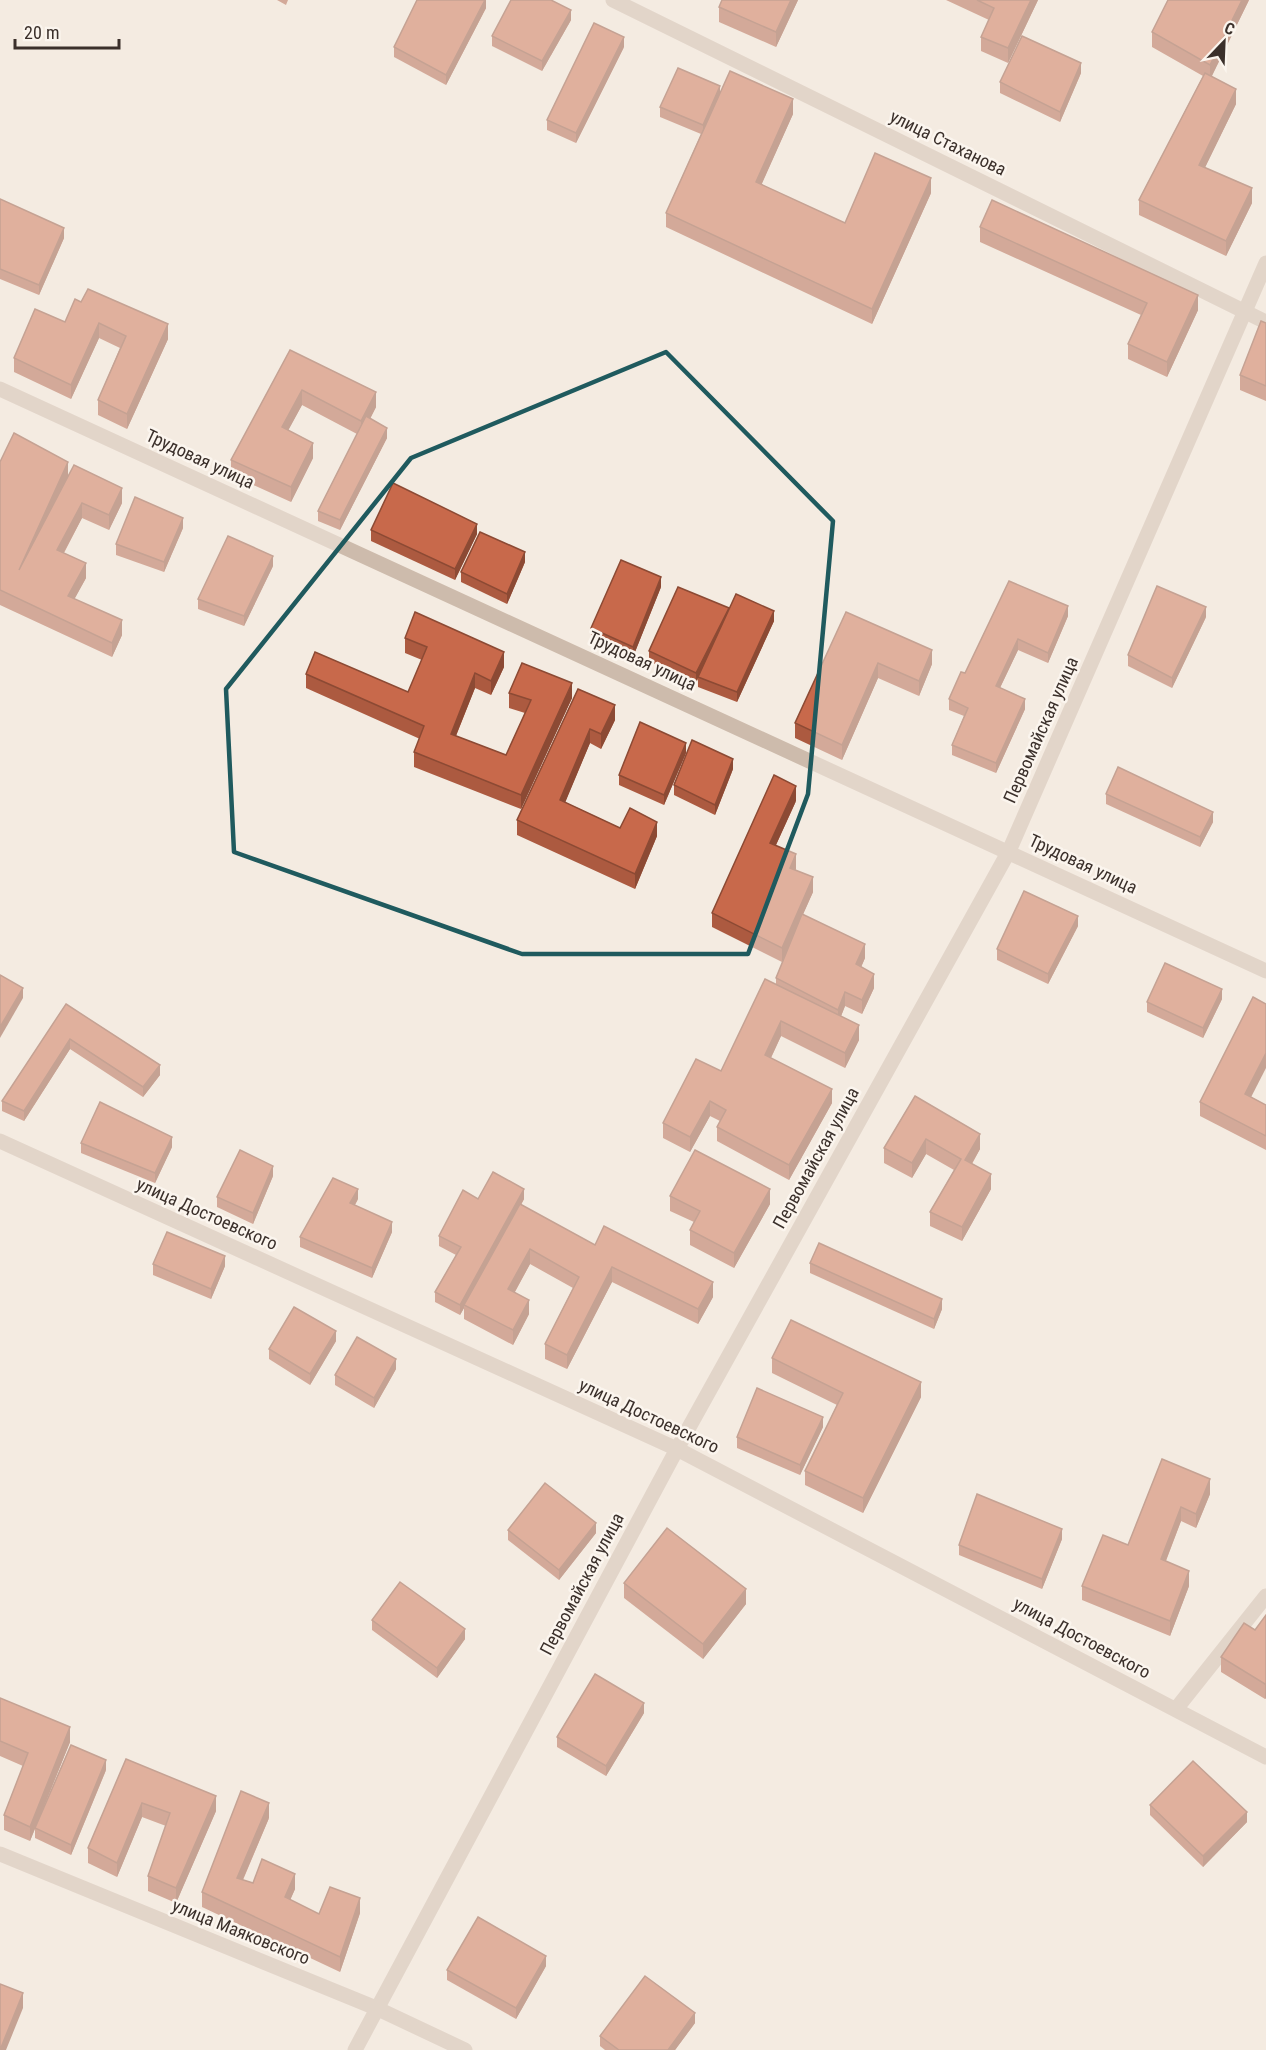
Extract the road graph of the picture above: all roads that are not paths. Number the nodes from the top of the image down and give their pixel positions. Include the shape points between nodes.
1 (613, 0) edge
2 (1266, 263) edge
3 (1246, 311) junction
4 (1266, 322) edge
5 (0, 389) edge
6 (1009, 851) junction
7 (1266, 971) edge
8 (0, 1141) edge
9 (677, 1449) junction
10 (1266, 1596) edge
11 (1176, 1709) junction
12 (1266, 1757) edge
13 (0, 1854) edge
14 (376, 2008) junction
15 (355, 2050) edge
16 (465, 2050) edge

1 - 3 street, улица Стаханова
2 - 3 street, Первомайская улица
3 - 4 street, улица Стаханова
3 - 6 street, Первомайская улица
5 - 6 street, Трудовая улица
6 - 7 street, Трудовая улица
6 - 9 street, Первомайская улица
8 - 9 street, улица Достоевского
9 - 11 street, улица Достоевского
9 - 14 street, Первомайская улица
10 - 11 street
11 - 12 street, улица Достоевского
13 - 14 street, улица Маяковского
14 - 15 street, Первомайская улица
14 - 16 street, улица Маяковского

